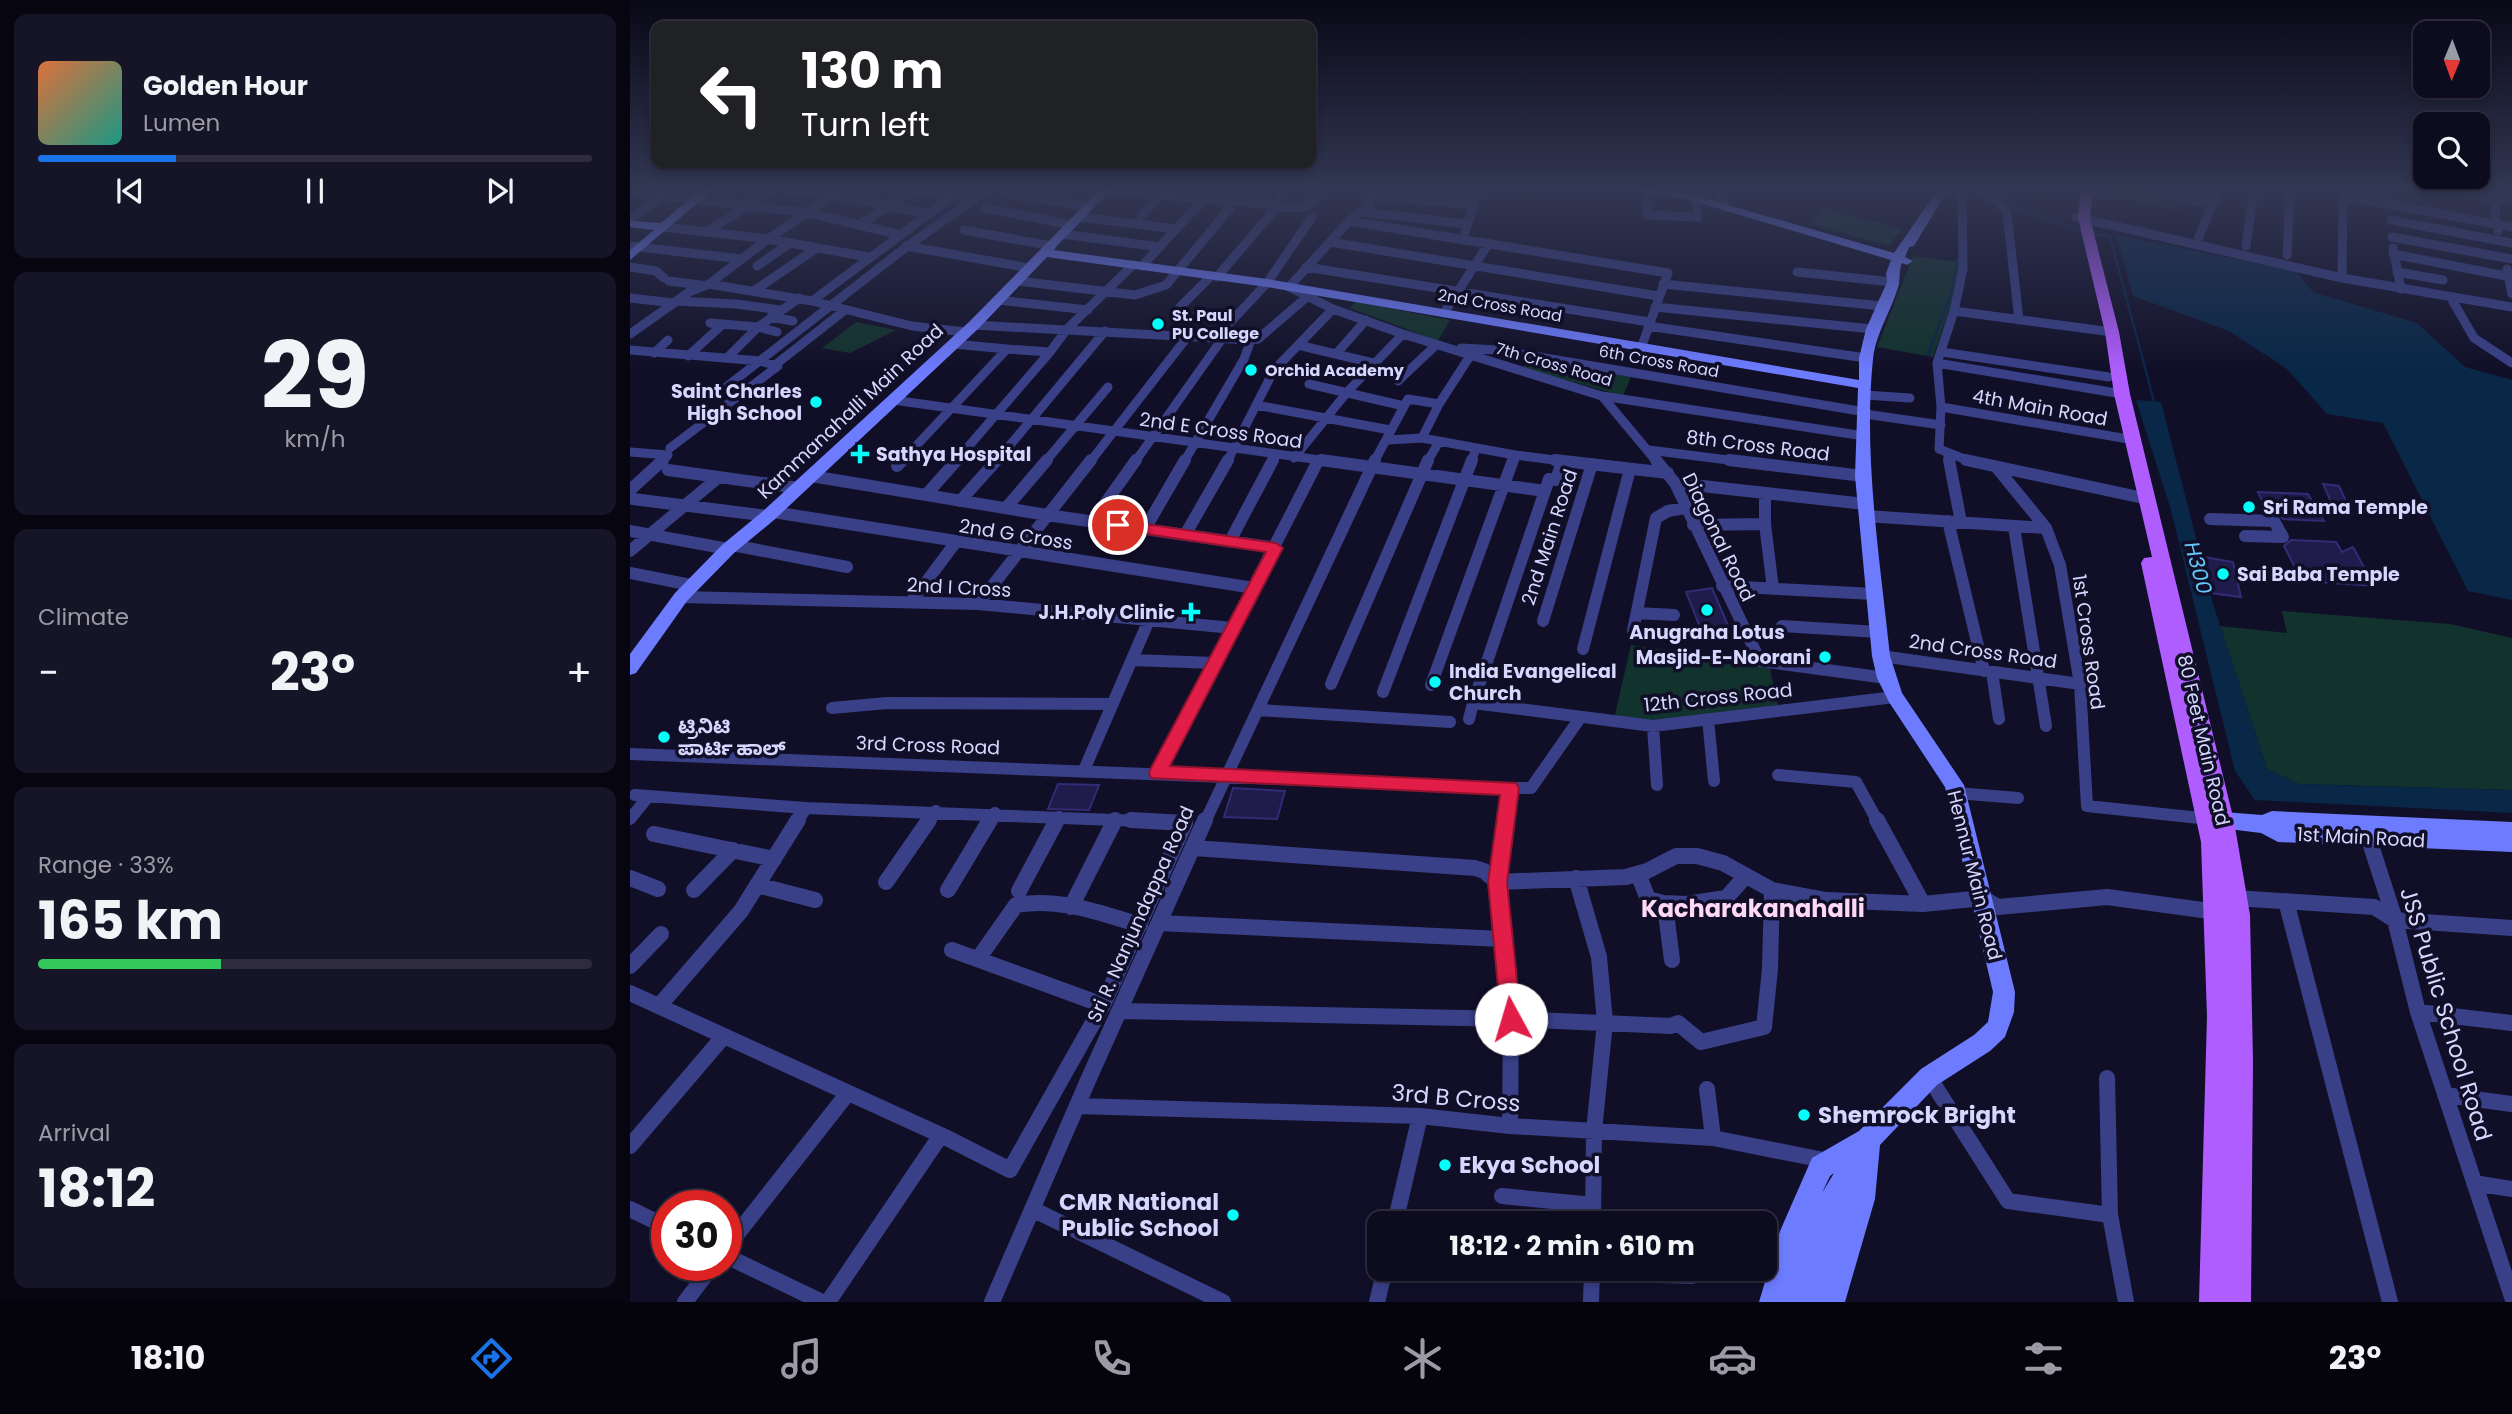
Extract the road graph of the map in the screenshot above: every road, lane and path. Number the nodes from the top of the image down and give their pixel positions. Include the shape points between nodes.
1 (674, 251) edge
2 (752, 251) edge
3 (769, 251) edge
4 (813, 251) edge
5 (833, 251) edge
6 (878, 251) edge
7 (902, 251) edge
8 (934, 251) edge
9 (1046, 251) edge
10 (1057, 251) edge
11 (1156, 251) edge
12 (1195, 251) edge
13 (1237, 251) edge
14 (1289, 251) edge
15 (1322, 251) edge
16 (1385, 251) edge
17 (1484, 251) edge
18 (1535, 251) edge
19 (1879, 251) edge
20 (1909, 251) edge
21 (1963, 251) edge
22 (2011, 251) edge
23 (2089, 251) edge
24 (2201, 251) edge
25 (2287, 251) edge
26 (2342, 251) edge
27 (2393, 251) edge
28 (2468, 251) edge
29 (775, 252) joint
30 (2393, 254) junction
31 (2287, 255) dead end
32 (868, 257) junction
33 (1903, 257) junction
34 (2508, 258) edge
35 (742, 259) junction
36 (1475, 265) junction
37 (757, 266) dead end
38 (1138, 266) junction
39 (630, 267) edge
40 (1306, 267) junction
41 (1030, 268) junction
42 (1178, 271) junction
43 (1797, 272) dead end
44 (2397, 272) junction
45 (2510, 276) edge
46 (1214, 277) junction
47 (2342, 278) junction
48 (1893, 280) junction
49 (2443, 280) dead end
50 (1018, 281) junction
51 (1267, 284) junction
52 (1664, 284) junction
53 (707, 285) junction
54 (1289, 287) junction
55 (2401, 289) junction
56 (755, 290) junction
57 (1108, 290) junction
58 (1458, 291) junction
59 (2512, 294) edge
60 (1775, 295) junction
61 (1308, 296) junction
62 (1658, 296) junction
63 (630, 298) edge
64 (799, 298) junction
65 (2451, 298) junction
66 (998, 300) junction
67 (812, 301) junction
68 (675, 302) junction
69 (830, 306) junction
70 (1882, 306) junction
71 (1180, 307) dead end
72 (1655, 307) junction
73 (2512, 307) edge
74 (1333, 309) junction
75 (780, 310) junction
76 (1088, 310) junction
77 (1954, 311) junction
78 (849, 312) junction
79 (1444, 313) junction
80 (771, 317) junction
81 (1771, 318) junction
82 (1366, 320) junction
83 (2018, 320) junction
84 (793, 321) dead end
85 (710, 323) dead end
86 (723, 324) junction
87 (1649, 324) junction
88 (758, 327) junction
89 (970, 328) junction
90 (1873, 329) junction
91 (1067, 330) junction
92 (1105, 331) junction
93 (2108, 331) junction
94 (777, 332) dead end
95 (630, 334) edge
96 (1403, 334) junction
97 (1188, 336) junction
98 (1222, 339) junction
99 (668, 340) dead end
100 (1251, 340) junction
101 (954, 344) junction
102 (1298, 345) junction
103 (1436, 345) junction
104 (1641, 348) junction
105 (1007, 349) junction
106 (1448, 349) junction
107 (630, 351) edge
108 (804, 352) dead end
109 (1050, 352) junction
110 (654, 353) junction
111 (1336, 354) junction
112 (688, 356) junction
113 (1470, 356) junction
114 (1939, 357) junction
115 (727, 358) junction
116 (1866, 358) junction
117 (760, 361) junction
118 (1373, 363) junction
119 (2512, 363) edge
120 (775, 365) junction
121 (1398, 381) dead end
122 (1309, 384) dead end
123 (1108, 387) dead end
124 (2114, 388) junction
125 (721, 391) dead end
126 (1348, 391) junction
127 (1602, 396) junction
128 (1910, 398) dead end
129 (893, 400) junction
130 (1865, 401) junction
131 (1408, 402) junction
132 (1439, 404) junction
133 (1256, 405) junction
134 (1941, 407) junction
135 (952, 409) junction
136 (995, 415) junction
137 (1328, 417) junction
138 (1032, 421) junction
139 (1941, 425) junction
140 (1075, 427) junction
141 (1113, 433) junction
142 (1389, 435) junction
143 (1864, 436) junction
144 (1153, 438) junction
145 (1422, 438) junction
146 (2129, 440) junction
147 (1439, 442) junction
148 (1193, 443) junction
149 (670, 448) dead end
150 (1234, 449) junction
151 (1476, 449) junction
152 (1650, 450) junction
153 (630, 452) edge
154 (1275, 455) junction
155 (1514, 455) junction
156 (1948, 455) junction
157 (1294, 458) junction
158 (1318, 461) junction
159 (1562, 461) junction
160 (1592, 464) junction
161 (897, 466) dead end
162 (1370, 468) junction
163 (1997, 468) junction
164 (1630, 469) junction
165 (668, 470) dead end
166 (1668, 473) junction
167 (1420, 474) junction
168 (811, 476) junction
169 (1863, 476) junction
170 (719, 477) junction
171 (1462, 481) junction
172 (1675, 483) junction
173 (1503, 486) junction
174 (799, 488) junction
175 (1545, 491) junction
176 (632, 494) edge
177 (1765, 494) junction
178 (926, 495) junction
179 (2143, 498) junction
180 (960, 501) junction
181 (687, 504) junction
182 (1006, 508) junction
183 (1685, 508) junction
184 (1865, 510) junction
185 (770, 514) junction
186 (1047, 515) junction
187 (2210, 519) dead end
188 (1948, 521) junction
189 (1092, 522) junction
190 (1961, 522) junction
191 (1693, 524) junction
192 (1765, 524) junction
193 (2014, 527) junction
194 (2046, 528) junction
195 (1145, 529) junction
196 (630, 531) edge
197 (649, 535) junction
198 (1185, 535) junction
199 (2245, 536) dead end
200 (1230, 541) junction
201 (956, 542) junction
202 (730, 547) junction
203 (1276, 548) junction
204 (630, 551) edge
205 (1018, 551) junction
206 (848, 567) dead end
207 (630, 573) edge
208 (1722, 586) junction
209 (1254, 587) junction
210 (1773, 589) junction
211 (686, 591) junction
212 (1874, 594) junction
213 (911, 602) junction
214 (978, 604) junction
215 (1637, 613) junction
216 (1674, 615) dead end
217 (1149, 620) junction
218 (1543, 621) dead end
219 (1782, 626) dead end
220 (1233, 628) junction
221 (1633, 631) dead end
222 (1878, 632) junction
223 (1583, 649) dead end
224 (1881, 656) junction
225 (1132, 660) junction
226 (1215, 663) junction
227 (1769, 664) joint
228 (630, 668) edge
229 (1988, 672) junction
230 (1886, 678) junction
231 (2037, 678) junction
232 (1331, 684) dead end
233 (2080, 684) junction
234 (1431, 685) dead end
235 (1383, 692) dead end
236 (1895, 698) junction
237 (1473, 703) junction
238 (1112, 704) junction
239 (832, 708) dead end
240 (1258, 710) junction
241 (1580, 718) junction
242 (1469, 719) dead end
243 (1707, 719) junction
244 (1999, 719) dead end
245 (1450, 722) dead end
246 (1653, 726) junction
247 (2046, 726) dead end
248 (630, 754) edge
249 (1084, 770) junction
250 (1158, 773) junction
251 (1778, 775) dead end
252 (1224, 777) junction
253 (1714, 781) dead end
254 (1657, 785) dead end
255 (1510, 788) junction
256 (1956, 793) junction
257 (2018, 798) dead end
258 (2087, 806) joint
259 (806, 808) junction
260 (936, 811) junction
261 (995, 813) junction
262 (1059, 817) junction
263 (630, 819) edge
264 (1115, 820) junction
265 (2216, 820) junction
266 (2366, 831) junction
267 (2512, 831) edge
268 (654, 834) dead end
269 (2512, 843) edge
270 (1194, 848) junction
271 (733, 850) junction
272 (774, 859) junction
273 (1638, 874) junction
274 (1745, 877) junction
275 (630, 878) edge
276 (1576, 878) junction
277 (886, 882) dead end
278 (1497, 882) junction
279 (758, 885) junction
280 (659, 889) dead end
281 (694, 890) dead end
282 (948, 890) dead end
283 (1772, 890) junction
284 (1019, 891) dead end
285 (1983, 898) junction
286 (815, 900) dead end
287 (2286, 901) junction
288 (1923, 904) junction
289 (1665, 905) junction
290 (1071, 907) junction
291 (2229, 908) junction
292 (2395, 920) junction
293 (1160, 923) junction
294 (1140, 925) junction
295 (2512, 928) edge
296 (661, 934) dead end
297 (1502, 939) junction
298 (952, 950) dead end
299 (978, 959) junction
300 (1672, 960) dead end
301 (630, 966) edge
302 (630, 993) edge
303 (1103, 1005) junction
304 (659, 1006) junction
305 (1120, 1011) junction
306 (2418, 1012) junction
307 (1511, 1019) junction
308 (1605, 1022) junction
309 (2512, 1023) edge
310 (724, 1036) junction
311 (1928, 1077) junction
312 (2107, 1078) dead end
313 (1707, 1089) dead end
314 (848, 1093) junction
315 (2445, 1096) junction
316 (2512, 1104) edge
317 (1077, 1106) junction
318 (1420, 1116) junction
319 (1510, 1126) junction
320 (1594, 1131) junction
321 (941, 1135) junction
322 (1713, 1138) junction
323 (1868, 1140) junction
324 (630, 1146) edge
325 (1829, 1161) junction
326 (2474, 1183) junction
327 (1841, 1184) junction
328 (2512, 1189) edge
329 (1502, 1196) dead end
330 (630, 1209) edge
331 (1032, 1209) junction
332 (1398, 1211) edge
333 (1578, 1211) edge
334 (1593, 1211) edge
335 (2110, 1215) junction
336 (651, 1219) edge
337 (742, 1228) edge
338 (742, 1264) edge
339 (2508, 1273) edge
340 (701, 1281) edge
341 (1382, 1281) edge
342 (1592, 1281) edge
343 (2512, 1297) edge
344 (685, 1302) edge
345 (822, 1302) edge
346 (828, 1302) edge
347 (992, 1302) edge
348 (1223, 1302) edge
349 (1377, 1302) edge
350 (1591, 1302) edge
351 (1772, 1302) edge
352 (1788, 1302) edge
353 (1807, 1302) edge
354 (1832, 1302) edge
355 (2126, 1302) edge
356 (2214, 1302) edge
357 (2235, 1302) edge
358 (2390, 1302) edge

1 - 35 street
2 - 35 street
3 - 29 street
4 - 56 street
5 - 32 street
6 - 32 street
7 - 69 street
8 - 41 street
9 - 41 main road, Kammanahalli Main Road
10 - 38 main road, 2nd Cross Road
11 - 38 street
12 - 42 street
13 - 46 street
14 - 51 street
15 - 40 street
16 - 36 street
17 - 36 street
18 - 52 street via 1668,273
19 - 33 main road
20 - 33 main road
21 - 77 street
22 - 83 street
23 - 93 main road, 80 Feet Main Road
24 - 47 street
25 - 31 street
26 - 47 street
27 - 30 street
28 - 34 street
29 - 37 street
30 - 44 street
30 - 45 street
32 - 67 street
33 - 48 main road, Hennur Main Road via 1902,274
34 - 45 street
35 - 53 street
36 - 58 street
36 - 62 street
38 - 42 main road, 2nd Cross Road
38 - 57 street
39 - 53 street via 656,271 666,280
40 - 54 street
40 - 58 street
41 - 50 main road, Kammanahalli Main Road
42 - 46 main road, 2nd Cross Road
42 - 57 street via 1166,285 1148,293
43 - 48 street
44 - 49 street
44 - 55 street
45 - 59 street
46 - 51 main road, 2nd Cross Road
46 - 71 street
47 - 55 street
48 - 70 main road, Hennur Main Road
50 - 57 street
50 - 66 main road, Kammanahalli Main Road
51 - 54 main road, 2nd Cross Road
51 - 98 street via 1225,328
52 - 60 street
52 - 62 street
53 - 56 street
53 - 68 street
54 - 61 street, 7th Cross Road
54 - 79 main road, 2nd Cross Road
55 - 65 street
56 - 64 street
57 - 76 street
58 - 79 street
58 - 87 street
60 - 70 street
60 - 81 street
61 - 74 street, 7th Cross Road
61 - 100 street
62 - 72 street
63 - 68 street
64 - 67 street
64 - 75 street
65 - 73 street
65 - 119 street via 2474,338
66 - 76 street
66 - 89 main road, Kammanahalli Main Road
67 - 69 street
68 - 75 street
68 - 95 street
69 - 78 street
69 - 117 street
70 - 90 main road, Hennur Main Road
72 - 81 street
72 - 87 street
74 - 82 street, 7th Cross Road
74 - 102 street
75 - 80 street
76 - 91 street
77 - 83 street
77 - 114 street
78 - 89 street via 912,326
78 - 108 street
78 - 120 street
79 - 104 main road, 2nd Cross Road
80 - 84 street
80 - 88 street
81 - 90 street
82 - 96 street, 7th Cross Road
82 - 111 street
83 - 93 street
85 - 86 street
86 - 88 street
86 - 112 street
87 - 104 street
87 - 116 street
88 - 94 street
88 - 115 street
89 - 91 street
89 - 101 main road, Kammanahalli Main Road
90 - 116 main road, Hennur Main Road
91 - 92 street
91 - 109 street
92 - 97 street
92 - 138 street
93 - 124 main road, 80 Feet Main Road
96 - 103 street, 7th Cross Road
96 - 118 street
97 - 98 street
97 - 141 street
98 - 100 street
98 - 144 street
99 - 110 street
100 - 148 street
101 - 105 street
101 - 129 main road, Kammanahalli Main Road
102 - 111 street
102 - 133 street via 1274,370
103 - 106 street, 7th Cross Road
103 - 121 street
104 - 130 main road, 2nd Cross Road
105 - 109 street
105 - 135 street
106 - 113 street, 7th Cross Road
106 - 130 street, 6th Cross Road via 1498,350
107 - 110 street
109 - 136 street
110 - 112 street
111 - 118 street
112 - 115 street
113 - 127 street, 7th Cross Road
113 - 132 street
114 - 124 street
114 - 134 street
115 - 117 street
116 - 130 main road, Hennur Main Road
117 - 120 street
117 - 125 street
118 - 126 street
120 - 149 street
122 - 126 street
123 - 140 street
124 - 146 main road, 80 Feet Main Road
126 - 131 street
126 - 137 street
127 - 143 street, 7th Cross Road
127 - 152 street, Diagonal Road
128 - 130 street
129 - 135 street, 2nd E Cross Road
129 - 168 main road, Kammanahalli Main Road
130 - 139 street
130 - 143 main road, Hennur Main Road
131 - 132 street
131 - 142 street, Sri R. Nanjundappa Road
132 - 145 street
133 - 137 street
133 - 150 street
134 - 139 street
134 - 146 street, 4th Main Road
135 - 136 street, 2nd E Cross Road
135 - 161 street
136 - 138 street, 2nd E Cross Road
136 - 178 street
137 - 142 street
137 - 157 street
138 - 140 street, 2nd E Cross Road
138 - 180 street
139 - 156 street via 1939,449
140 - 141 street, 2nd E Cross Road
140 - 182 street
141 - 144 street, 2nd E Cross Road
141 - 186 street
142 - 145 street
142 - 162 street, Sri R. Nanjundappa Road
143 - 169 main road, Hennur Main Road
144 - 148 street, 2nd E Cross Road
144 - 189 street
145 - 147 street
146 - 179 main road, 80 Feet Main Road
147 - 151 street
147 - 167 street
148 - 150 street, 2nd E Cross Road
148 - 195 street
150 - 154 street, 2nd E Cross Road
150 - 198 street
151 - 155 street
151 - 171 street
152 - 166 street, Diagonal Road
152 - 169 street, 8th Cross Road
153 - 176 street via 668,455
154 - 157 street, 2nd E Cross Road
154 - 200 street
155 - 159 street
155 - 173 street
156 - 163 street
156 - 190 street
157 - 158 street, 2nd E Cross Road
158 - 162 street, 2nd E Cross Road
158 - 203 street
159 - 160 street
159 - 175 street via 1556,480 1549,479
160 - 164 street
160 - 218 street, 2nd Main Road
162 - 167 street, 2nd E Cross Road
162 - 240 street, Sri R. Nanjundappa Road
163 - 179 street
163 - 194 street, 1st Cross Road
164 - 166 street
164 - 223 street
165 - 170 street
166 - 172 street, Diagonal Road
167 - 171 street, 2nd E Cross Road
167 - 232 street
168 - 174 main road, Kammanahalli Main Road
168 - 178 street
169 - 184 main road, Hennur Main Road
170 - 174 street
170 - 181 street
171 - 173 street, 2nd E Cross Road
171 - 235 street
172 - 177 street
172 - 183 street, Diagonal Road
173 - 175 street, 2nd E Cross Road
173 - 234 street
174 - 185 main road, Kammanahalli Main Road
175 - 237 street
176 - 181 street, 2nd G Cross
177 - 184 street
177 - 192 street
178 - 180 street
179 - 265 main road, 80 Feet Main Road via 2155,588
180 - 182 street
181 - 185 street, 2nd G Cross
181 - 197 street
182 - 186 street
183 - 191 street, Diagonal Road
183 - 215 street via 1656,518
184 - 188 street
184 - 212 main road, Hennur Main Road
185 - 201 street, 2nd G Cross
185 - 202 main road, Kammanahalli Main Road
186 - 189 street
186 - 205 street
187 - 199 street via 2274,521 2283,537
188 - 190 street
188 - 229 street
189 - 195 street
190 - 193 street
191 - 192 street
191 - 208 street, Diagonal Road
192 - 210 street
193 - 194 street
193 - 231 street
194 - 233 street, 1st Cross Road via 2060,565
195 - 198 street
196 - 197 street
197 - 202 street
197 - 204 street
198 - 200 street
200 - 203 street
201 - 205 street, 2nd G Cross
201 - 213 street
202 - 206 street
202 - 211 main road, Kammanahalli Main Road
203 - 209 street
205 - 209 street, 2nd G Cross
205 - 214 street
207 - 211 street, 2nd I Cross
208 - 210 street
208 - 227 street, Diagonal Road via 1760,660
209 - 220 street
210 - 212 street
211 - 213 street, 2nd I Cross
211 - 228 main road, Kammanahalli Main Road
212 - 222 main road, Hennur Main Road
213 - 214 street, 2nd I Cross
214 - 217 street, 2nd I Cross
215 - 216 street
215 - 221 street
217 - 220 street, 2nd I Cross
217 - 225 street
219 - 222 street
220 - 226 street
222 - 224 main road, Hennur Main Road
224 - 229 street, 2nd Cross Road
224 - 230 main road, Hennur Main Road
225 - 226 street
225 - 238 street
226 - 250 street
227 - 230 street
229 - 231 street, 2nd Cross Road
229 - 244 street
230 - 236 main road, Hennur Main Road
231 - 233 street, 2nd Cross Road
231 - 247 street
233 - 258 street, 1st Cross Road
236 - 243 street, 12th Cross Road
236 - 256 main road, Hennur Main Road
237 - 241 street, 12th Cross Road
237 - 242 street
238 - 239 street via 887,703
238 - 249 street
240 - 245 street
240 - 252 street, Sri R. Nanjundappa Road
241 - 246 street, 12th Cross Road
241 - 255 street via 1531,788
243 - 246 street, 12th Cross Road
243 - 253 street
246 - 254 street
248 - 249 street, 3rd Cross Road
249 - 250 street, 3rd Cross Road
250 - 252 street, 3rd Cross Road
251 - 288 street via 1856,782
252 - 255 street, 3rd Cross Road
252 - 270 street, Sri R. Nanjundappa Road
255 - 278 street
256 - 257 street
256 - 285 main road, Hennur Main Road
258 - 265 street, 1st Main Road
259 - 260 street
259 - 263 street via 642,796
259 - 272 street
260 - 261 street
260 - 277 street
261 - 262 street
261 - 282 street
262 - 264 street
262 - 284 street
264 - 290 street
264 - 294 street via 1185,823
265 - 266 main road, 1st Main Road via 2264,824 2278,833
265 - 291 main road, 80 Feet Main Road
266 - 267 main road
266 - 269 main road, 1st Main Road
266 - 292 street, JSS Public School Road
268 - 271 street
270 - 278 street via 1475,868
270 - 293 street, Sri R. Nanjundappa Road
271 - 272 street
271 - 281 street
272 - 279 street
273 - 274 street via 1675,856 1686,856 1710,858
273 - 276 street via 1601,880
273 - 289 street via 1648,899
274 - 283 street
274 - 289 street via 1726,898
275 - 280 street
276 - 278 street
276 - 308 street via 1599,957
278 - 297 street
279 - 286 street
279 - 304 street
283 - 288 street via 1826,900
283 - 308 street via 1764,1027 1701,1042 1678,1023
285 - 288 street
285 - 291 street via 1998,907 2107,897
285 - 311 main road, Hennur Main Road via 2004,992 2003,1012 1997,1029 1982,1043
287 - 291 street
287 - 292 street via 2374,907
287 - 358 street
289 - 300 street
290 - 294 street
290 - 299 street via 1016,905
291 - 356 main road, 80 Feet Main Road via 2219,1016
291 - 357 main road, 80 Feet Main Road via 2240,1062
292 - 295 street
292 - 306 street, JSS Public School Road
293 - 297 street
293 - 305 street, Sri R. Nanjundappa Road
294 - 303 street
296 - 301 street
297 - 307 street
298 - 299 street
299 - 303 street
302 - 304 street
303 - 321 street via 1010,1170
304 - 310 street
305 - 307 street
305 - 317 street, Sri R. Nanjundappa Road
306 - 309 street
306 - 315 street, JSS Public School Road
307 - 308 street
307 - 319 street
308 - 320 street
310 - 314 street
310 - 324 street
311 - 323 main road, Hennur Main Road
311 - 335 street via 2008,1200
312 - 335 street
313 - 322 street
314 - 321 street
314 - 337 street
315 - 316 street
315 - 326 street, JSS Public School Road
317 - 318 street, 3rd B Cross
317 - 331 street, Sri R. Nanjundappa Road
318 - 319 street, 3rd B Cross
318 - 332 street
319 - 320 street, 3rd B Cross
320 - 322 street, 3rd B Cross
320 - 334 street
321 - 346 street
322 - 325 street, 3rd B Cross
323 - 325 main road, Hennur Main Road
323 - 327 main road
323 - 354 main road via 1862,1199
325 - 351 main road, Hennur Main Road via 1821,1167 1793,1231
326 - 328 street
326 - 339 street, JSS Public School Road
327 - 352 main road via 1808,1241
327 - 353 main road
329 - 333 street
330 - 336 street
331 - 347 street, Sri R. Nanjundappa Road
331 - 348 street
335 - 355 street
338 - 345 street
339 - 343 street, JSS Public School Road
340 - 344 street
341 - 349 street
342 - 350 street

